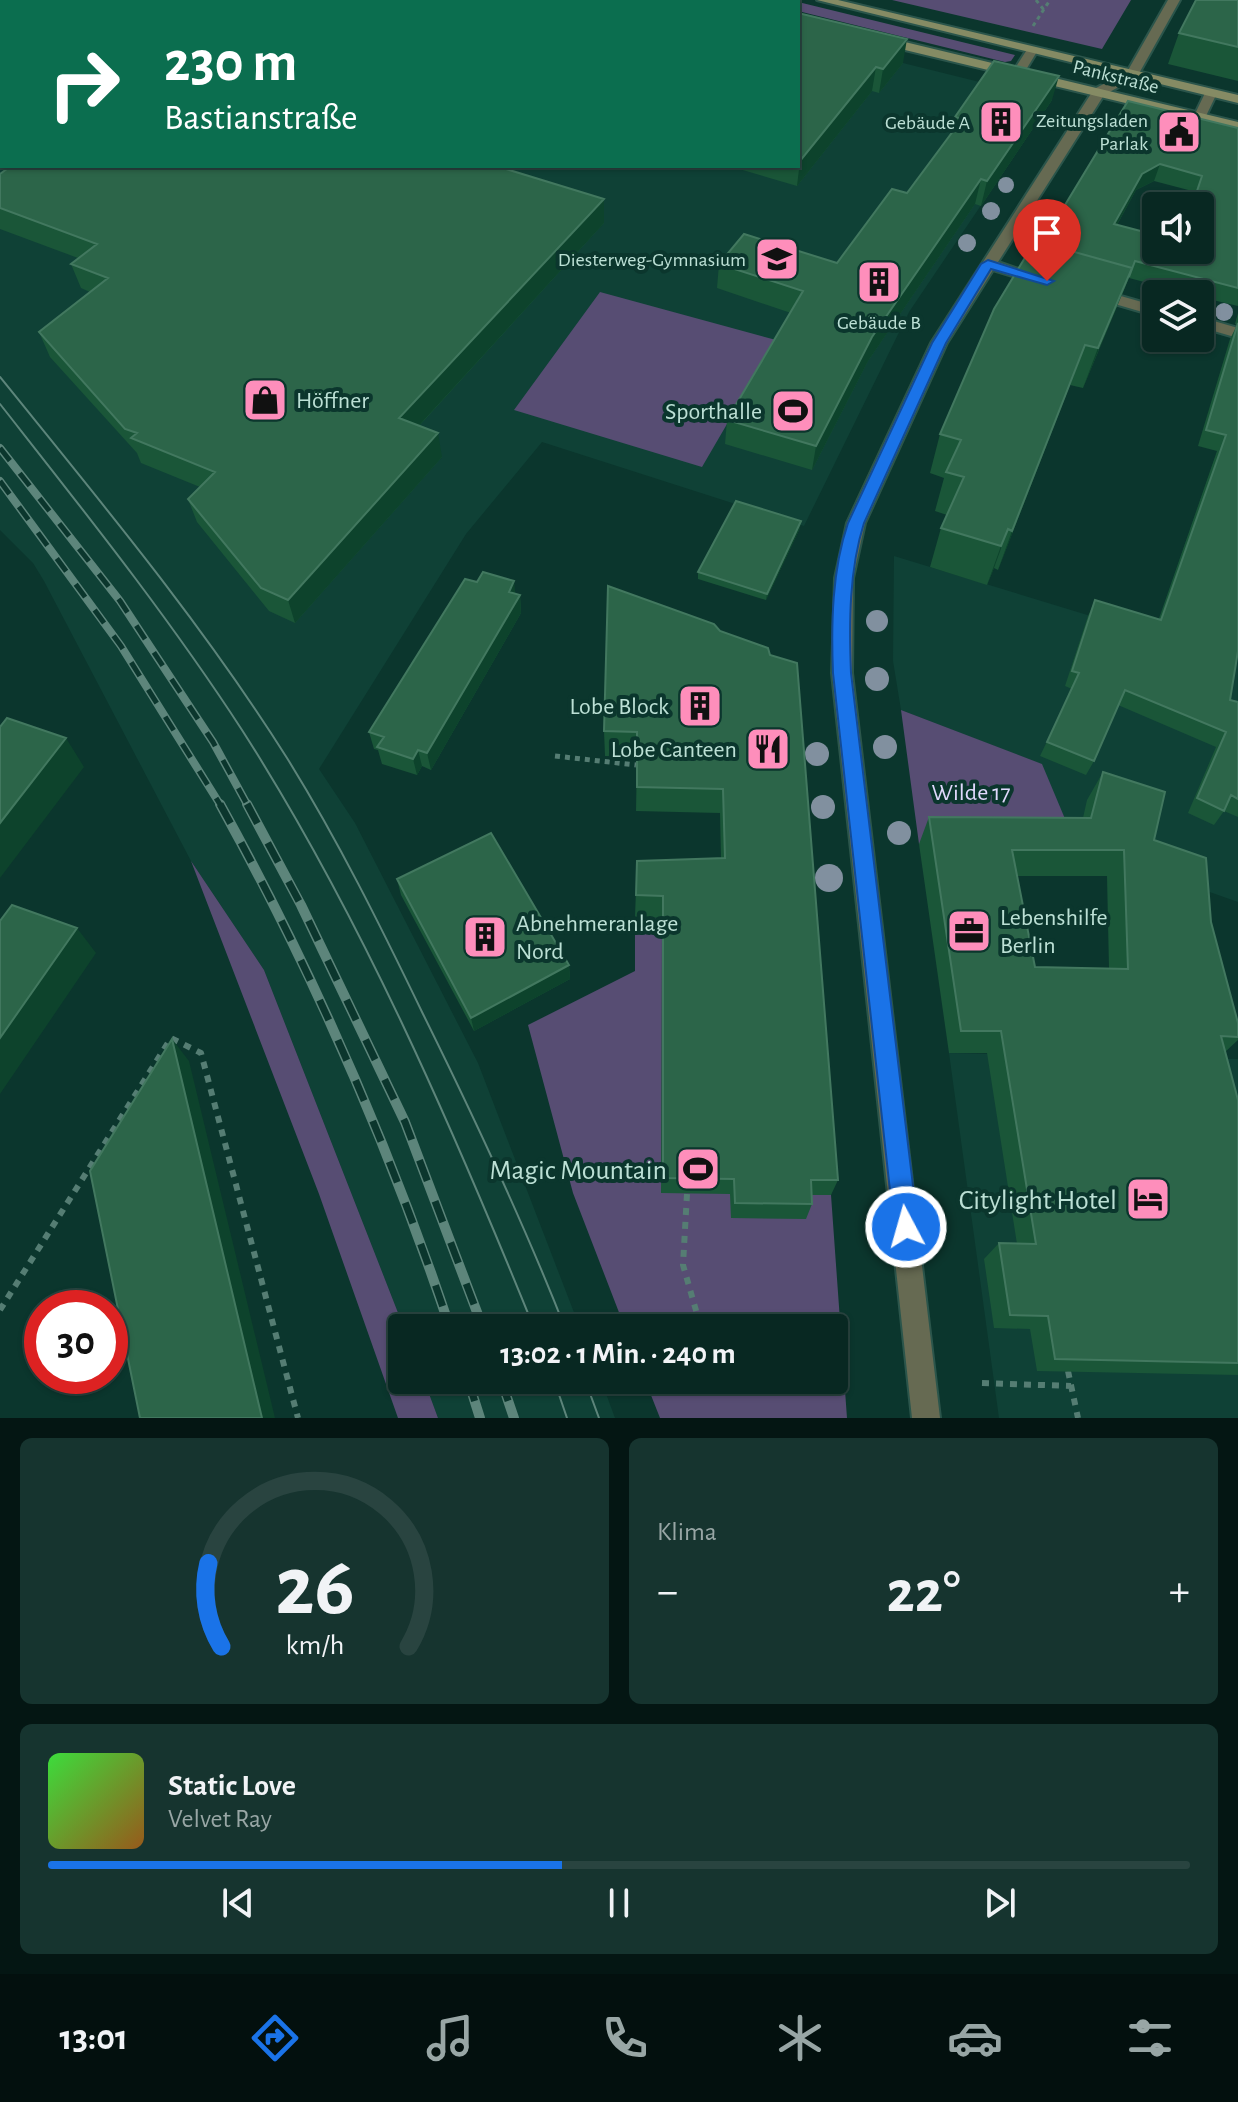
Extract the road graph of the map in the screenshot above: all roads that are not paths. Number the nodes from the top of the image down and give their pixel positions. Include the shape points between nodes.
1 (823, 0) edge
2 (1174, 0) edge
3 (871, 38) edge
4 (1032, 50) junction
5 (1018, 73) junction
6 (1132, 74) junction
7 (1099, 92) junction
8 (1211, 93) junction
9 (1238, 99) edge
10 (1200, 116) junction
11 (1238, 126) edge
12 (988, 264) junction
13 (1142, 307) edge
14 (1214, 326) edge
15 (1238, 333) edge
16 (926, 1418) edge

1 - 4 main road, Pankstraße
2 - 6 street
3 - 5 main road, Pankstraße
4 - 5 lane
4 - 6 main road, Pankstraße
5 - 7 main road, Pankstraße
6 - 7 street
6 - 8 main road, Pankstraße
7 - 10 main road, Pankstraße
7 - 12 street
8 - 9 main road, Pankstraße
8 - 10 lane
10 - 11 main road, Pankstraße
12 - 13 street
12 - 16 street via 939,343 856,523 848,547 840,634
14 - 15 street

